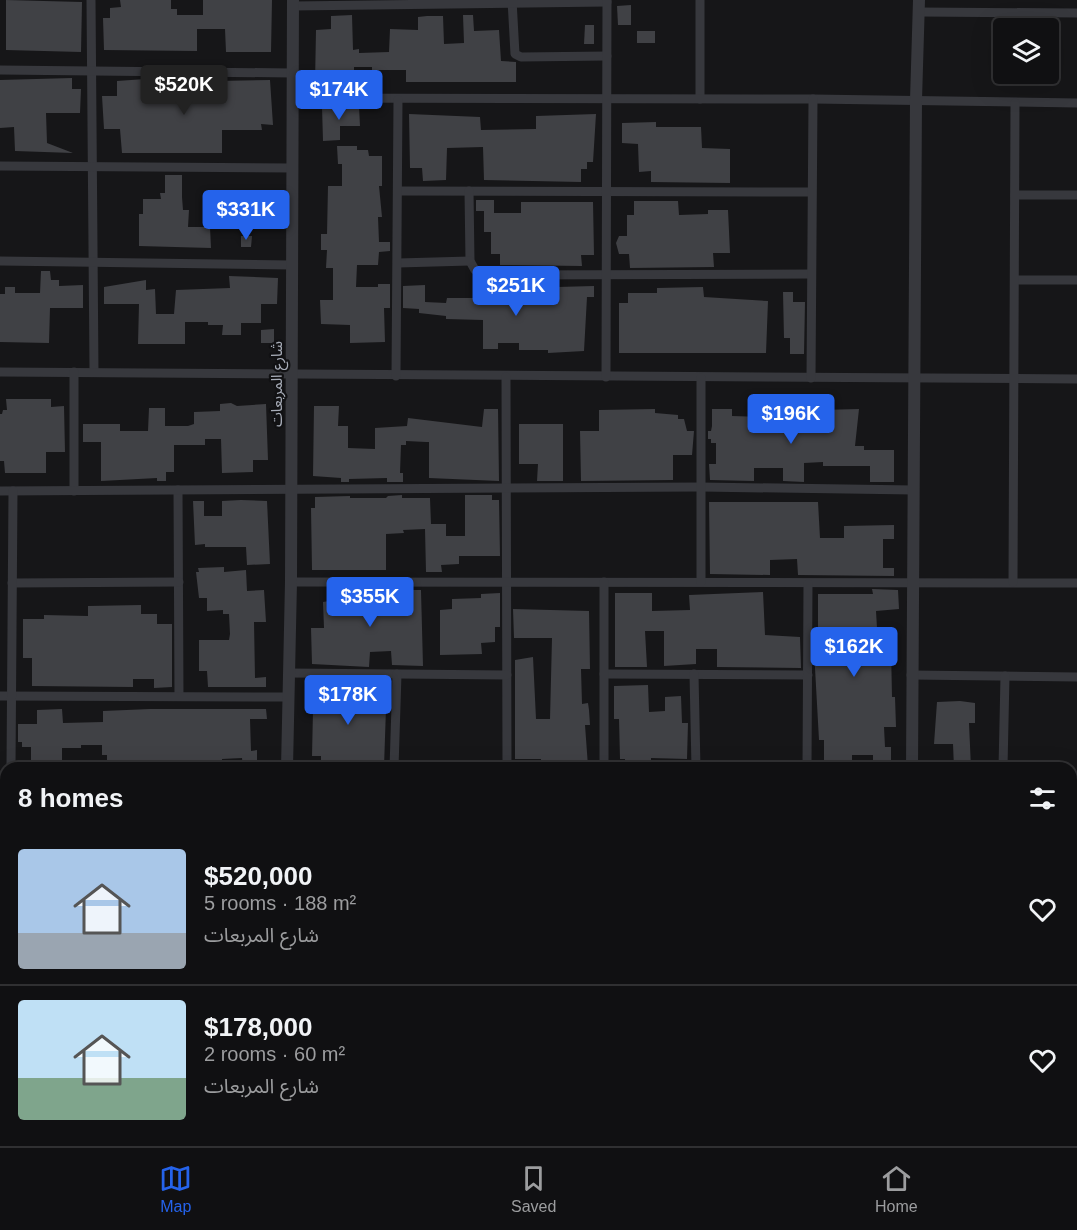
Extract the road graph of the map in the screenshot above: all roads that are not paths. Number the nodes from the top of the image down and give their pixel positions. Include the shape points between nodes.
1 (91, 0) edge
2 (700, 0) edge
3 (607, 1) edge
4 (512, 2) edge
5 (293, 3) edge
6 (919, 6) edge
7 (1077, 13) edge
8 (607, 56) junction
9 (0, 69) edge
10 (91, 70) junction
11 (292, 73) junction
12 (292, 98) junction
13 (607, 99) junction
14 (700, 99) junction
15 (813, 99) junction
16 (398, 100) junction
17 (916, 100) junction
18 (1015, 103) junction
19 (1077, 103) edge
20 (0, 166) edge
21 (92, 166) junction
22 (292, 168) junction
23 (399, 190) junction
24 (469, 190) junction
25 (605, 191) junction
26 (810, 192) junction
27 (1016, 195) junction
28 (1077, 195) edge
29 (0, 261) edge
30 (94, 261) junction
31 (470, 261) junction
32 (399, 263) junction
33 (292, 265) junction
34 (811, 273) junction
35 (607, 274) junction
36 (1015, 280) junction
37 (1077, 280) edge
38 (0, 372) edge
39 (74, 372) junction
40 (94, 372) junction
41 (291, 376) junction
42 (396, 376) junction
43 (506, 377) junction
44 (606, 377) junction
45 (701, 378) junction
46 (811, 378) junction
47 (915, 378) junction
48 (1015, 379) junction
49 (1077, 379) edge
50 (701, 487) junction
51 (291, 488) junction
52 (507, 489) junction
53 (178, 490) junction
54 (914, 490) junction
55 (0, 491) edge
56 (13, 491) junction
57 (74, 491) junction
58 (178, 582) junction
59 (291, 582) junction
60 (507, 582) junction
61 (604, 582) junction
62 (701, 582) junction
63 (912, 582) junction
64 (1013, 582) junction
65 (1077, 583) edge
66 (12, 584) junction
67 (808, 584) junction
68 (289, 673) junction
69 (397, 674) junction
70 (604, 674) junction
71 (694, 674) junction
72 (507, 675) junction
73 (808, 675) junction
74 (911, 675) junction
75 (1005, 676) junction
76 (1077, 677) edge
77 (5, 696) edge
78 (179, 696) junction
79 (289, 697) junction
80 (10, 762) edge
81 (287, 762) edge
82 (394, 762) edge
83 (507, 762) edge
84 (604, 762) edge
85 (696, 762) edge
86 (807, 762) edge
87 (912, 762) edge
88 (1003, 762) edge

1 - 10 street
2 - 14 street
3 - 4 street
3 - 8 street
4 - 5 street
4 - 8 street via 515,54
5 - 11 street, شارع المربعات
6 - 7 street
6 - 17 street
8 - 13 street
9 - 10 street
10 - 11 street
10 - 21 street
11 - 12 street, شارع المربعات
12 - 16 street
12 - 22 street, شارع المربعات
13 - 14 street
13 - 16 street
13 - 25 street
14 - 15 street
15 - 17 street
15 - 26 street
16 - 23 street
17 - 18 street
17 - 47 street
18 - 19 street
18 - 27 street
20 - 21 street
21 - 22 street
21 - 30 street
22 - 33 street, شارع المربعات
23 - 24 street
23 - 32 street
24 - 25 street
24 - 31 street
25 - 26 street
25 - 35 street
26 - 34 street
27 - 28 street
27 - 36 street
29 - 30 street
30 - 33 street
30 - 40 street
31 - 32 street
31 - 35 street via 475,270 485,275
32 - 42 street
33 - 41 street, شارع المربعات
34 - 35 street
34 - 46 street
35 - 44 street
36 - 37 street
36 - 48 street
38 - 39 street
39 - 40 street
39 - 57 street
40 - 41 street
41 - 42 street
41 - 51 street, شارع المربعات
42 - 43 street
43 - 44 street
43 - 52 street
44 - 45 street
45 - 46 street
45 - 50 street
46 - 47 street
47 - 48 street
47 - 54 street
48 - 49 street
48 - 64 street
50 - 52 street
50 - 54 street
50 - 62 street
51 - 52 street
51 - 53 street
51 - 59 street, شارع المربعات
52 - 60 street
53 - 57 street
53 - 58 street
54 - 63 street
55 - 56 street
56 - 57 street
56 - 66 street
58 - 66 street
58 - 78 street
59 - 60 street
59 - 68 street, شارع المربعات
60 - 61 street
60 - 72 street
61 - 62 street
61 - 70 street
62 - 67 street
63 - 64 street
63 - 67 street
63 - 74 street
64 - 65 street
66 - 77 street
67 - 73 street
68 - 69 street
68 - 79 street, شارع المربعات
69 - 72 street
69 - 82 street
70 - 71 street
70 - 84 street
71 - 73 street
71 - 85 street
72 - 83 street
73 - 86 street
74 - 75 street
74 - 87 street
75 - 76 street
75 - 88 street
77 - 78 street
77 - 80 street
78 - 79 street
79 - 81 street, شارع المربعات

